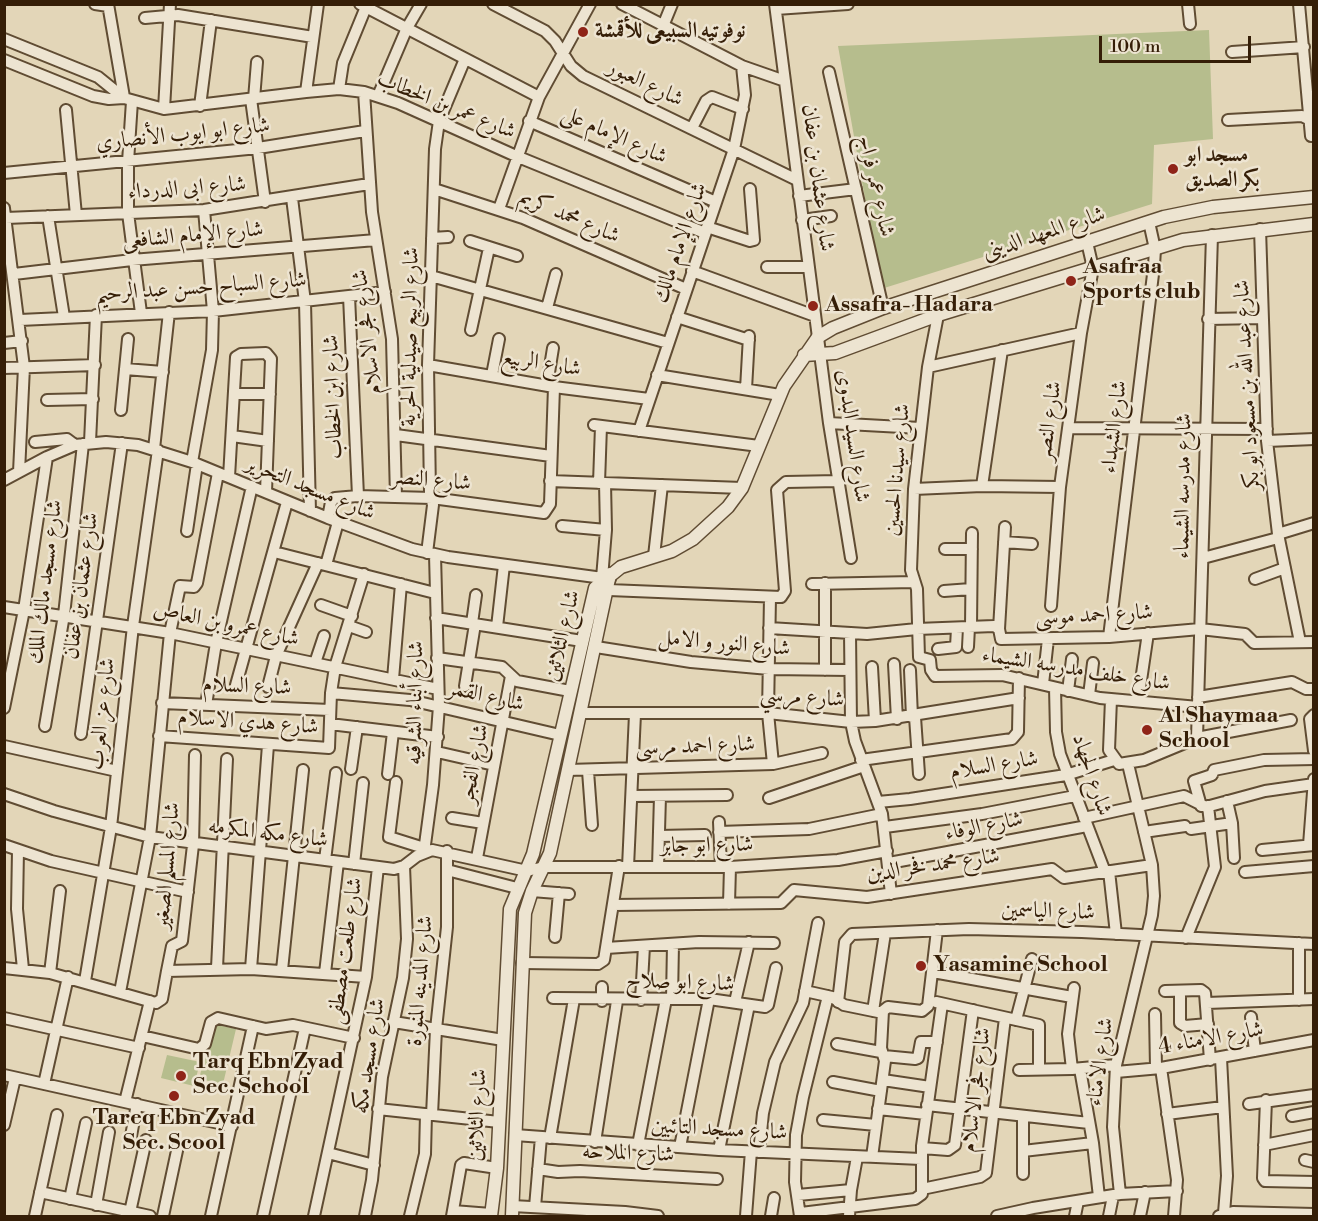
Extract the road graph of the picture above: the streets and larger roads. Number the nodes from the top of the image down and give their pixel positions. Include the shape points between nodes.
1 (95, 4) edge
2 (318, 4) edge
3 (421, 4) edge
4 (493, 4) edge
5 (590, 4) edge
6 (622, 4) edge
7 (672, 4) edge
8 (848, 4) edge
9 (1188, 4) edge
10 (1299, 4) edge
11 (108, 5) edge
12 (363, 6) edge
13 (775, 7) edge
14 (169, 10) edge
15 (145, 18) dead end
16 (211, 20) junction
17 (1190, 24) dead end
18 (663, 26) junction
19 (407, 28) junction
20 (312, 37) junction
21 (4, 39) edge
22 (1307, 42) edge
23 (1232, 52) dead end
24 (562, 54) junction
25 (465, 59) junction
26 (4, 60) edge
27 (257, 62) dead end
28 (742, 66) junction
29 (829, 72) dead end
30 (785, 81) junction
31 (339, 89) junction
32 (306, 92) junction
33 (363, 92) junction
34 (378, 96) junction
35 (539, 97) junction
36 (128, 99) junction
37 (252, 99) junction
38 (200, 106) junction
39 (165, 109) junction
40 (743, 109) junction
41 (66, 110) dead end
42 (1228, 120) dead end
43 (439, 121) junction
44 (530, 121) junction
45 (1313, 121) edge
46 (692, 128) junction
47 (365, 131) junction
48 (1311, 136) dead end
49 (258, 148) junction
50 (734, 149) junction
51 (516, 156) junction
52 (128, 162) junction
53 (71, 167) junction
54 (4, 173) edge
55 (797, 180) junction
56 (369, 184) junction
57 (434, 189) junction
58 (750, 189) dead end
59 (856, 189) junction
60 (799, 196) junction
61 (1314, 197) edge
62 (292, 198) junction
63 (265, 202) junction
64 (716, 202) junction
65 (499, 209) junction
66 (204, 210) junction
67 (5, 213) edge
68 (128, 213) junction
69 (76, 215) junction
70 (48, 216) junction
71 (831, 216) dead end
72 (802, 220) junction
73 (1149, 222) junction
74 (1314, 224) edge
75 (1260, 229) junction
76 (706, 230) junction
77 (1212, 235) junction
78 (448, 237) dead end
79 (432, 238) junction
80 (376, 240) junction
81 (470, 242) dead end
82 (1087, 242) junction
83 (298, 247) junction
84 (489, 248) junction
85 (1155, 249) junction
86 (208, 254) junction
87 (517, 256) dead end
88 (132, 260) junction
89 (766, 267) dead end
90 (808, 267) junction
91 (10, 268) edge
92 (1093, 268) junction
93 (56, 269) junction
94 (692, 271) junction
95 (556, 274) dead end
96 (431, 276) junction
97 (480, 289) junction
98 (686, 289) junction
99 (385, 292) junction
100 (349, 296) junction
101 (305, 302) junction
102 (547, 308) junction
103 (883, 308) junction
104 (213, 310) junction
105 (169, 312) junction
106 (141, 313) junction
107 (96, 315) junction
108 (938, 315) junction
109 (815, 316) junction
110 (64, 317) junction
111 (677, 317) junction
112 (1263, 318) junction
113 (1208, 319) junction
114 (20, 320) junction
115 (471, 330) dead end
116 (1081, 333) junction
117 (818, 337) junction
118 (128, 339) dead end
119 (499, 339) dead end
120 (22, 341) junction
121 (4, 343) edge
122 (668, 343) junction
123 (553, 348) dead end
124 (1002, 350) junction
125 (804, 355) junction
126 (821, 356) junction
127 (95, 365) junction
128 (428, 365) junction
129 (24, 367) junction
130 (928, 367) junction
131 (4, 368) edge
132 (125, 369) junction
133 (163, 372) junction
134 (492, 375) junction
135 (657, 375) junction
136 (550, 386) junction
137 (746, 389) junction
138 (234, 394) junction
139 (270, 394) junction
140 (780, 395) junction
141 (93, 399) junction
142 (649, 399) junction
143 (47, 400) dead end
144 (122, 410) dead end
145 (829, 423) junction
146 (920, 428) junction
147 (1068, 428) junction
148 (1135, 428) junction
149 (1204, 429) junction
150 (1267, 429) junction
151 (639, 431) junction
152 (396, 435) junction
153 (232, 436) junction
154 (429, 439) junction
155 (1314, 440) edge
156 (268, 441) junction
157 (1267, 441) junction
158 (35, 442) dead end
159 (122, 443) junction
160 (83, 444) junction
161 (759, 446) junction
162 (156, 450) junction
163 (552, 456) junction
164 (47, 457) junction
165 (195, 463) junction
166 (19, 472) junction
167 (218, 472) junction
168 (230, 477) junction
169 (6, 479) edge
170 (550, 481) junction
171 (838, 481) junction
172 (602, 483) junction
173 (662, 485) junction
174 (252, 486) junction
175 (982, 486) junction
176 (1060, 487) junction
177 (742, 488) junction
178 (914, 489) junction
179 (4, 491) edge
180 (266, 492) junction
181 (358, 496) junction
182 (396, 497) junction
183 (432, 498) junction
184 (287, 502) junction
185 (310, 511) junction
186 (333, 520) junction
187 (1314, 523) edge
188 (562, 526) dead end
189 (1005, 527) dead end
190 (606, 530) junction
191 (187, 531) dead end
192 (972, 533) dead end
193 (1278, 536) junction
194 (1004, 542) junction
195 (1032, 544) dead end
196 (945, 549) dead end
197 (972, 549) junction
198 (274, 552) junction
199 (431, 554) junction
200 (654, 556) junction
201 (851, 558) dead end
202 (1203, 558) junction
203 (322, 564) junction
204 (504, 565) junction
205 (1285, 568) junction
206 (364, 574) junction
207 (1255, 579) dead end
208 (607, 580) junction
209 (914, 582) junction
210 (825, 583) junction
211 (401, 584) junction
212 (812, 584) dead end
213 (971, 589) junction
214 (944, 591) dead end
215 (435, 593) junction
216 (476, 595) dead end
217 (770, 597) junction
218 (321, 606) dead end
219 (1051, 606) dead end
220 (4, 607) edge
221 (24, 610) junction
222 (64, 615) junction
223 (435, 618) junction
224 (97, 620) junction
225 (350, 621) junction
226 (473, 624) junction
227 (133, 626) junction
228 (497, 627) junction
229 (970, 627) junction
230 (770, 628) junction
231 (957, 628) junction
232 (917, 629) junction
233 (999, 629) junction
234 (1200, 629) junction
235 (366, 632) dead end
236 (823, 632) junction
237 (170, 633) junction
238 (850, 633) junction
239 (1148, 633) junction
240 (324, 636) dead end
241 (1109, 637) junction
242 (1048, 639) junction
243 (582, 641) junction
244 (1300, 642) junction
245 (1314, 642) edge
246 (216, 643) junction
247 (596, 647) junction
248 (968, 647) dead end
249 (244, 649) junction
250 (938, 649) dead end
251 (276, 656) junction
252 (437, 658) junction
253 (1072, 659) dead end
254 (469, 662) junction
255 (315, 663) junction
256 (1093, 663) dead end
257 (894, 664) dead end
258 (335, 667) junction
259 (872, 667) dead end
260 (769, 669) junction
261 (825, 670) junction
262 (850, 670) junction
263 (910, 670) dead end
264 (511, 676) junction
265 (1019, 678) junction
266 (393, 680) junction
267 (1043, 684) junction
268 (236, 685) dead end
269 (465, 686) dead end
270 (268, 687) dead end
271 (438, 688) junction
272 (1055, 688) junction
273 (1314, 689) edge
274 (1068, 690) junction
275 (570, 691) junction
276 (331, 693) junction
277 (1089, 695) junction
278 (1019, 699) junction
279 (1111, 699) junction
280 (1138, 701) junction
281 (1198, 702) junction
282 (162, 703) junction
283 (206, 705) junction
284 (439, 706) junction
285 (4, 708) edge
286 (330, 710) junction
287 (581, 713) junction
288 (768, 713) junction
289 (635, 714) junction
290 (1314, 715) edge
291 (913, 717) junction
292 (897, 719) junction
293 (1291, 720) dead end
294 (503, 721) junction
295 (875, 721) junction
296 (851, 722) junction
297 (330, 724) junction
298 (45, 726) dead end
299 (357, 728) junction
300 (393, 732) junction
301 (81, 734) dead end
302 (560, 735) junction
303 (159, 736) junction
304 (438, 737) junction
305 (1197, 738) junction
306 (268, 745) junction
307 (4, 746) edge
308 (1314, 751) edge
309 (437, 752) junction
310 (822, 753) dead end
311 (918, 753) junction
312 (195, 755) dead end
313 (227, 759) dead end
314 (1314, 759) edge
315 (1114, 760) junction
316 (862, 763) junction
317 (772, 764) junction
318 (1128, 764) junction
319 (494, 765) junction
320 (351, 768) dead end
321 (633, 769) junction
322 (303, 770) dead end
323 (568, 770) junction
324 (117, 771) junction
325 (588, 771) junction
326 (336, 774) dead end
327 (388, 774) dead end
328 (919, 774) dead end
329 (1066, 775) junction
330 (396, 782) dead end
331 (1313, 782) edge
332 (363, 783) dead end
333 (4, 794) edge
334 (727, 795) dead end
335 (632, 796) junction
336 (660, 796) junction
337 (1075, 796) junction
338 (770, 798) dead end
339 (1227, 801) junction
340 (878, 802) junction
341 (1138, 805) junction
342 (1205, 806) junction
343 (882, 814) junction
344 (452, 818) dead end
345 (1085, 822) junction
346 (483, 823) junction
347 (1232, 823) junction
348 (592, 825) dead end
349 (1210, 826) junction
350 (111, 827) junction
351 (885, 827) junction
352 (1144, 832) junction
353 (705, 835) dead end
354 (659, 836) junction
355 (150, 837) junction
356 (193, 844) junction
357 (4, 845) edge
358 (1311, 845) edge
359 (222, 848) junction
360 (18, 850) junction
361 (424, 850) junction
362 (1262, 850) dead end
363 (447, 851) junction
364 (887, 851) junction
365 (259, 853) junction
366 (294, 857) junction
367 (477, 858) junction
368 (1234, 858) dead end
369 (325, 860) junction
370 (338, 862) junction
371 (889, 863) junction
372 (354, 864) junction
373 (1152, 865) junction
374 (404, 866) junction
375 (624, 866) junction
376 (1314, 866) edge
377 (378, 867) junction
378 (544, 867) junction
379 (658, 867) junction
380 (725, 867) junction
381 (447, 870) junction
382 (526, 870) junction
383 (1107, 872) junction
384 (1245, 872) dead end
385 (104, 873) junction
386 (141, 881) junction
387 (517, 888) junction
388 (60, 891) dead end
389 (532, 891) junction
390 (188, 892) junction
391 (891, 894) junction
392 (729, 904) junction
393 (613, 905) junction
394 (818, 923) dead end
395 (937, 930) junction
396 (885, 933) junction
397 (1116, 934) junction
398 (555, 937) dead end
399 (1146, 937) junction
400 (1186, 938) junction
401 (749, 942) junction
402 (774, 943) dead end
403 (1299, 943) junction
404 (673, 944) junction
405 (1314, 944) edge
406 (644, 946) junction
407 (606, 948) junction
408 (1032, 959) dead end
409 (522, 963) junction
410 (4, 968) edge
411 (217, 968) junction
412 (776, 968) dead end
413 (23, 969) junction
414 (251, 969) junction
415 (282, 970) junction
416 (166, 971) junction
417 (933, 972) junction
418 (50, 973) junction
419 (325, 973) junction
420 (68, 977) junction
421 (366, 977) junction
422 (85, 981) junction
423 (602, 987) dead end
424 (1024, 987) junction
425 (805, 990) junction
426 (1180, 990) junction
427 (1165, 991) dead end
428 (120, 992) junction
429 (553, 998) dead end
430 (574, 999) junction
431 (669, 999) junction
432 (709, 999) junction
433 (833, 999) junction
434 (1314, 999) edge
435 (641, 1000) junction
436 (1299, 1000) junction
437 (150, 1001) junction
438 (602, 1001) junction
439 (617, 1001) junction
440 (930, 1001) junction
441 (735, 1002) junction
442 (1207, 1003) junction
443 (942, 1004) junction
444 (749, 1005) junction
445 (973, 1010) junction
446 (878, 1012) junction
447 (1155, 1014) dead end
448 (1251, 1017) dead end
449 (4, 1018) edge
450 (1010, 1019) junction
451 (394, 1022) junction
452 (1208, 1024) junction
453 (253, 1026) junction
454 (305, 1028) junction
455 (436, 1029) junction
456 (57, 1030) junction
457 (142, 1036) junction
458 (354, 1038) junction
459 (503, 1040) junction
460 (1314, 1040) edge
461 (937, 1042) junction
462 (837, 1044) dead end
463 (139, 1048) junction
464 (1255, 1052) junction
465 (883, 1054) junction
466 (1221, 1058) junction
467 (1210, 1060) junction
468 (1116, 1068) junction
469 (1158, 1068) junction
470 (1076, 1069) junction
471 (1019, 1070) dead end
472 (1039, 1070) junction
473 (10, 1076) edge
474 (833, 1082) dead end
475 (44, 1084) junction
476 (882, 1085) junction
477 (930, 1087) junction
478 (1314, 1095) edge
479 (1266, 1100) junction
480 (125, 1102) junction
481 (137, 1104) junction
482 (1249, 1104) dead end
483 (1223, 1107) junction
484 (960, 1108) junction
485 (378, 1109) junction
486 (878, 1109) junction
487 (927, 1109) junction
488 (992, 1112) junction
489 (1314, 1112) edge
490 (429, 1114) junction
491 (1167, 1114) junction
492 (57, 1115) dead end
493 (1292, 1116) dead end
494 (1023, 1117) junction
495 (823, 1120) dead end
496 (499, 1122) junction
497 (86, 1123) dead end
498 (1089, 1123) junction
499 (4, 1125) edge
500 (876, 1125) junction
501 (232, 1126) junction
502 (515, 1129) junction
503 (109, 1132) dead end
504 (1314, 1135) edge
505 (130, 1136) dead end
506 (545, 1137) junction
507 (147, 1140) dead end
508 (595, 1142) junction
509 (1093, 1143) junction
510 (1264, 1144) junction
511 (638, 1145) junction
512 (178, 1146) dead end
513 (680, 1147) junction
514 (922, 1148) junction
515 (719, 1150) junction
516 (755, 1151) junction
517 (1023, 1151) junction
518 (795, 1153) junction
519 (328, 1154) junction
520 (857, 1157) junction
521 (872, 1157) junction
522 (921, 1159) junction
523 (374, 1166) junction
524 (497, 1168) junction
525 (538, 1169) junction
526 (1023, 1174) dead end
527 (717, 1179) dead end
528 (1314, 1182) edge
529 (922, 1189) junction
530 (850, 1190) junction
531 (1177, 1191) junction
532 (40, 1192) junction
533 (1145, 1192) junction
534 (798, 1195) junction
535 (1116, 1195) junction
536 (774, 1197) dead end
537 (1099, 1197) junction
538 (70, 1199) junction
539 (1078, 1201) junction
540 (96, 1205) junction
541 (535, 1207) junction
542 (512, 1211) edge
543 (849, 1211) edge
544 (130, 1212) junction
545 (571, 1213) edge
546 (453, 1214) edge
547 (1314, 1214) edge
548 (491, 1215) edge
549 (800, 1215) edge
550 (1227, 1215) edge
551 (35, 1216) edge
552 (150, 1216) edge
553 (163, 1216) edge
554 (215, 1216) edge
555 (263, 1216) edge
556 (314, 1216) edge
557 (365, 1216) edge
558 (410, 1216) edge
559 (658, 1216) edge
560 (746, 1216) edge
561 (771, 1216) edge
562 (997, 1216) edge
563 (1075, 1216) edge
564 (1109, 1216) edge
565 (1140, 1216) edge
566 (1177, 1216) edge

1 - 11 street
2 - 20 street
3 - 19 street
4 - 24 street, شارع العبور via 545,31
5 - 24 street
6 - 18 street
7 - 18 street
8 - 13 street
9 - 17 street
10 - 22 street
11 - 36 street
12 - 19 street
12 - 31 street via 343,63
13 - 30 street, شارع عثمان بن عفان
14 - 15 street
14 - 16 street
14 - 39 street
16 - 20 street
16 - 38 street
18 - 28 street
19 - 25 street
19 - 34 street
20 - 32 street
21 - 36 street via 98,77
22 - 23 street
22 - 45 street
24 - 35 street
24 - 46 street, شارع العبور via 583,76
25 - 35 street
25 - 43 street, شارع الربيع صيدلية الحرية
26 - 36 street, شارع عمر بن الخطاب via 93,96
27 - 37 street
28 - 30 street
28 - 40 street, شارع الإمام مالك
29 - 59 street, شارع عمر فراج
30 - 55 street, شارع عثمان بن عفان
31 - 32 street, شارع عمر بن الخطاب
31 - 33 street, شارع عمر بن الخطاب
32 - 37 street, شارع عمر بن الخطاب
33 - 34 street, شارع عمر بن الخطاب
33 - 47 street, شارع فجر الاسلام
34 - 43 street, شارع عمر بن الخطاب
35 - 44 street
36 - 39 street, شارع عمر بن الخطاب
36 - 52 street
37 - 38 street, شارع عمر بن الخطاب
37 - 49 street
38 - 39 street, شارع عمر بن الخطاب
40 - 46 street via 712,97
40 - 50 street, شارع الإمام مالك
41 - 53 street
42 - 45 street via 1302,116
43 - 51 street, شارع عمر بن الخطاب
43 - 57 street, شارع الربيع صيدلية الحرية
44 - 51 street
44 - 64 street, شارع الإمام على
45 - 48 street
46 - 50 street, شارع العبور
47 - 49 street, شارع ابو ايوب الأنصاري
47 - 56 street, شارع فجر الاسلام
49 - 52 street, شارع ابو ايوب الأنصاري
49 - 63 street
50 - 55 street, شارع العبور
50 - 64 street, شارع الإمام مالك
51 - 65 street
51 - 76 street, شارع عمر بن الخطاب
52 - 53 street, شارع ابو ايوب الأنصاري
52 - 68 street
53 - 54 street, شارع ابو ايوب الأنصاري
53 - 69 street
55 - 60 street, شارع عثمان بن عفان
56 - 62 street, شارع ابى الدرداء
56 - 80 street, شارع فجر الاسلام
57 - 65 street, شارع محمد كريم
57 - 79 street, شارع الربيع صيدلية الحرية
58 - 76 street, شارع عمر بن الخطاب via 754,240
59 - 60 street
59 - 103 street, شارع عمر فراج
60 - 72 street, شارع عثمان بن عفان
61 - 73 street, شارع المعهد الدينى via 1196,209
62 - 63 street, شارع ابى الدرداء
62 - 83 street
63 - 66 street, شارع ابى الدرداء
64 - 76 street, شارع الإمام مالك
65 - 98 street, شارع محمد كريم
66 - 68 street, شارع ابى الدرداء
66 - 86 street
67 - 70 street, شارع ابى الدرداء
67 - 91 street
68 - 69 street, شارع ابى الدرداء
68 - 88 street
69 - 70 street, شارع ابى الدرداء
70 - 93 street
71 - 72 street
72 - 90 street, شارع عثمان بن عفان
73 - 82 street, شارع المعهد الدينى
73 - 85 street, شارع الشهداء
74 - 75 street, شارع المعهد الدينى
75 - 77 street, شارع المعهد الدينى
75 - 112 street, شارع عبد الله بن مسعود ابو بكر
76 - 94 street, شارع الإمام مالك
77 - 85 street, شارع المعهد الدينى
77 - 113 street, شارع مدرسه الشيماء
78 - 79 street
79 - 96 street, شارع الربيع صيدلية الحرية
80 - 83 street, شارع الإمام الشافعى
80 - 99 street, شارع فجر الاسلام
81 - 84 street
82 - 92 street, شارع النصر
82 - 103 street, شارع المعهد الدينى
83 - 86 street, شارع الإمام الشافعى
83 - 101 street
84 - 87 street
84 - 97 street
85 - 92 street, شارع المعهد الدينى
85 - 148 street, شارع الشهداء
86 - 88 street, شارع الإمام الشافعى
86 - 104 street
88 - 93 street, شارع الإمام الشافعى
88 - 106 street
89 - 90 street
90 - 109 street, شارع عثمان بن عفان
91 - 93 street, شارع الإمام الشافعى
91 - 114 street
92 - 108 street, شارع المعهد الدينى
92 - 116 street, شارع النصر
93 - 110 street
94 - 98 street, شارع الإمام مالك
94 - 109 street
95 - 102 street
96 - 97 street
96 - 128 street, شارع الربيع صيدلية الحرية
97 - 102 street
97 - 115 street
98 - 111 street, شارع الإمام مالك
99 - 100 street, شارع السباح حسن عبد الرحيم
99 - 152 street, شارع فجر الاسلام via 392,339
100 - 101 street, شارع السباح حسن عبد الرحيم
100 - 181 street, شارع ابن الخطاب
101 - 104 street, شارع السباح حسن عبد الرحيم
101 - 185 street
102 - 122 street
103 - 117 street, شارع المعهد الدينى
104 - 105 street, شارع السباح حسن عبد الرحيم
104 - 165 street via 207,387
105 - 106 street, شارع السباح حسن عبد الرحيم
105 - 133 street, شارع عز العرب
106 - 107 street, شارع السباح حسن عبد الرحيم
107 - 110 street, شارع السباح حسن عبد الرحيم
107 - 127 street, شارع مسجد مالك الملك
108 - 126 street, شارع المعهد الدينى
108 - 130 street, شارع سيدنا الحسين
109 - 117 street, شارع عثمان بن عفان
110 - 114 street, شارع السباح حسن عبد الرحيم
111 - 122 street, شارع الإمام مالك
111 - 137 street via 749,337
112 - 113 street
112 - 150 street, شارع عبد الله بن مسعود ابو بكر
113 - 149 street, شارع مدرسه الشيماء
114 - 120 street
116 - 124 street
116 - 147 street, شارع النصر
117 - 125 street, شارع المعهد الدينى
117 - 126 street, شارع عثمان بن عفان
118 - 132 street
119 - 134 street
120 - 121 street
120 - 129 street
122 - 135 street, شارع الإمام مالك
123 - 136 street
124 - 130 street
124 - 175 street
125 - 126 street, شارع المعهد الدينى
125 - 140 street, شارع المعهد الدينى
126 - 145 street, شارع السيد البدوى
127 - 129 street
127 - 141 street, شارع مسجد مالك الملك
128 - 134 street, شارع الربيع
128 - 154 street, شارع الربيع صيدلية الحرية
129 - 131 street
129 - 166 street
130 - 146 street, شارع سيدنا الحسين
132 - 133 street
132 - 144 street
133 - 162 street, شارع عز العرب
134 - 136 street, شارع الربيع
135 - 137 street
135 - 142 street, شارع الإمام مالك
136 - 142 street, شارع الربيع
136 - 163 street
137 - 140 street
138 - 139 street
138 - 139 street via 236,359 241,354 269,355
138 - 153 street
139 - 156 street
140 - 161 street, شارع المعهد الدينى
141 - 143 street
141 - 160 street, شارع مسجد مالك الملك
142 - 151 street, شارع الإمام مالك
145 - 146 street
145 - 171 street, شارع السيد البدوى
146 - 178 street, شارع سيدنا الحسين
147 - 148 street
147 - 176 street, شارع النصر
148 - 149 street
148 - 241 street, شارع الشهداء
149 - 150 street
149 - 202 street, شارع مدرسه الشيماء
150 - 157 street, شارع عبد الله بن مسعود ابو بكر
151 - 161 street
151 - 172 street via 598,425
152 - 154 street
152 - 182 street, شارع فجر الاسلام
153 - 156 street
153 - 168 street
154 - 163 street
154 - 183 street, شارع الربيع صيدلية الحرية
155 - 157 street
156 - 180 street
157 - 193 street, شارع عبد الله بن مسعود ابو بكر
158 - 160 street via 67,439
159 - 160 street, شارع مسجد التحرير
159 - 162 street, شارع مسجد التحرير
159 - 224 street, شارع عثمان بن عفان
160 - 164 street, شارع مسجد التحرير
160 - 222 street, شارع مسجد مالك الملك
161 - 177 street, شارع المعهد الدينى
162 - 165 street, شارع مسجد التحرير
162 - 227 street, شارع عز العرب
163 - 170 street
164 - 166 street, شارع مسجد التحرير
164 - 221 street
165 - 167 street, شارع مسجد التحرير
165 - 191 street
166 - 169 street, شارع مسجد التحرير
167 - 168 street, شارع مسجد التحرير
167 - 237 street via 197,583 194,587 180,586
168 - 174 street, شارع مسجد التحرير
169 - 179 street
170 - 172 street
170 - 183 street, شارع النصر via 547,511 540,513
171 - 201 street, شارع السيد البدوى
171 - 217 street via 786,482 777,490 785,591 781,597
172 - 173 street
172 - 190 street
173 - 177 street
173 - 200 street
174 - 180 street, شارع مسجد التحرير
174 - 246 street, شارع هدي الاسلام
175 - 176 street
175 - 178 street
176 - 219 street, شارع النصر
177 - 200 street, شارع المعهد الدينى via 712,525 683,545
178 - 209 street, شارع سيدنا الحسين
180 - 184 street, شارع مسجد التحرير
181 - 182 street, شارع النصر
181 - 186 street, شارع النصر via 337,496 332,500
182 - 183 street, شارع النصر
183 - 199 street, شارع الربيع صيدلية الحرية
184 - 185 street, شارع مسجد التحرير
184 - 198 street
185 - 186 street, شارع مسجد التحرير
186 - 199 street, شارع مسجد التحرير
186 - 203 street
187 - 193 street
188 - 190 street
189 - 194 street
190 - 208 street
192 - 197 street
193 - 202 street
193 - 205 street, شارع عبد الله بن مسعود ابو بكر
194 - 195 street
194 - 233 street
196 - 197 street
197 - 213 street
198 - 203 street
198 - 249 street
199 - 204 street, شارع مسجد التحرير
199 - 215 street, شارع أبناء الشرقيه
200 - 208 street, شارع المعهد الدينى via 621,567
202 - 234 street, شارع مدرسه الشيماء
203 - 206 street
203 - 251 street
204 - 208 street, شارع مسجد التحرير
204 - 228 street
205 - 207 street
205 - 244 street, شارع عبد الله بن مسعود ابو بكر
206 - 211 street
206 - 225 street
208 - 217 street, شارع مسجد التحرير
208 - 243 street, شارع الثلاثين via 593,593
208 - 247 street, شارع الثلاثين
209 - 210 street
209 - 232 street, شارع سيدنا الحسين
210 - 212 street
210 - 236 street
211 - 215 street
211 - 266 street
213 - 214 street
213 - 229 street
215 - 223 street, شارع أبناء الشرقيه
216 - 226 street
217 - 230 street
218 - 225 street
220 - 221 street, شارع عمرو بن العاص
221 - 222 street, شارع عمرو بن العاص
221 - 285 street
222 - 224 street, شارع عمرو بن العاص
222 - 298 street, شارع مسجد مالك الملك
223 - 226 street
223 - 252 street, شارع أبناء الشرقيه
224 - 227 street, شارع عمرو بن العاص
224 - 301 street, شارع عثمان بن عفان
225 - 235 street
225 - 258 street
226 - 228 street
226 - 254 street
227 - 237 street, شارع عمرو بن العاص
227 - 324 street, شارع عز العرب
228 - 243 street
229 - 231 street
229 - 233 street
229 - 248 street
230 - 236 street
230 - 260 street
231 - 232 street
231 - 250 street via 956,647
232 - 238 street
232 - 265 street, شارع خلف مدرسه الشيماء via 918,653 921,659 930,660 935,675
233 - 242 street, شارع احمد موسى via 1004,640
234 - 239 street, شارع احمد موسى
234 - 244 street, شارع احمد موسى via 1245,634 1254,643
234 - 281 street, شارع مدرسه الشيماء
236 - 238 street
236 - 261 street
237 - 246 street, شارع عمرو بن العاص
237 - 282 street
238 - 262 street
239 - 241 street, شارع احمد موسى
239 - 280 street
240 - 255 street
241 - 242 street, شارع احمد موسى
242 - 267 street
243 - 275 street, شارع الثلاثين
244 - 245 street, شارع احمد موسى
246 - 249 street, شارع عمرو بن العاص
246 - 283 street, شارع هدي الاسلام
247 - 260 street, شارع النور و الامل via 657,658
247 - 287 street, شارع الثلاثين
249 - 251 street, شارع عمرو بن العاص
249 - 268 street
251 - 255 street, شارع عمرو بن العاص
251 - 270 street
252 - 254 street
252 - 271 street, شارع أبناء الشرقيه
253 - 274 street
254 - 264 street via 502,667
254 - 269 street
255 - 258 street, شارع عمرو بن العاص
256 - 277 street
257 - 292 street
258 - 266 street, شارع عمرو بن العاص
258 - 276 street
259 - 295 street
260 - 261 street, شارع النور و الامل
260 - 288 street
261 - 262 street, شارع النور و الامل
262 - 296 street
263 - 291 street
264 - 275 street via 521,682
264 - 294 street, شارع الفجر
265 - 267 street, شارع خلف مدرسه الشيماء
265 - 278 street
266 - 271 street, شارع عمرو بن العاص
267 - 272 street, شارع خلف مدرسه الشيماء
271 - 284 street, شارع أبناء الشرقيه
272 - 274 street, شارع خلف مدرسه الشيماء
272 - 329 street, شارع الجهاد via 1056,732
273 - 281 street, شارع خلف مدرسه الشيماء via 1292,682
274 - 277 street, شارع خلف مدرسه الشيماء
275 - 302 street, شارع الثلاثين
276 - 284 street, شارع القمر
276 - 286 street
277 - 279 street, شارع خلف مدرسه الشيماء
278 - 291 street, شارع مرسي
278 - 311 street via 1018,732 1012,739
279 - 280 street, شارع خلف مدرسه الشيماء
279 - 315 street via 1109,750
280 - 281 street, شارع خلف مدرسه الشيماء
281 - 305 street, شارع مدرسه الشيماء
282 - 283 street, شارع السلام
282 - 303 street
283 - 286 street, شارع السلام
284 - 294 street, شارع القمر
284 - 304 street, شارع أبناء الشرقيه
286 - 297 street
287 - 289 street, شارع مرسي
287 - 323 street, شارع الثلاثين
288 - 289 street, شارع مرسي
288 - 296 street, شارع مرسي
288 - 317 street
289 - 321 street
290 - 308 street via 1310,718
291 - 292 street, شارع مرسي
291 - 311 street
292 - 295 street, شارع مرسي
293 - 305 street
294 - 302 street, شارع القمر
294 - 319 street, شارع الفجر
295 - 296 street, شارع مرسي
296 - 316 street
297 - 299 street
297 - 306 street, شارع هدي الاسلام via 330,743 326,749
299 - 300 street
299 - 320 street
300 - 304 street
300 - 327 street
302 - 382 street, شارع الثلاثين
303 - 306 street, شارع هدي الاسلام
303 - 355 street
304 - 309 street, شارع أبناء الشرقيه
305 - 318 street
306 - 365 street
307 - 324 street
309 - 319 street
309 - 361 street, شارع أبناء الشرقيه
310 - 317 street, شارع احمد مرسى
311 - 316 street
311 - 328 street
312 - 356 street, شارع المسلم الصغير
313 - 359 street
314 - 342 street via 1264,760 1214,770 1212,775 1195,780
315 - 318 street
315 - 329 street, شارع السلام
316 - 338 street
316 - 340 street
317 - 321 street, شارع احمد مرسى
318 - 341 street, شارع الامناء
319 - 346 street, شارع الفجر
321 - 325 street, شارع احمد مرسى
321 - 335 street
322 - 366 street
323 - 325 street, شارع احمد مرسى
323 - 378 street, شارع الثلاثين
324 - 350 street, شارع عز العرب
325 - 348 street
326 - 369 street
329 - 337 street, شارع الجهاد
329 - 340 street, شارع السلام
330 - 361 street via 389,837
331 - 339 street
331 - 358 street
332 - 372 street
333 - 350 street, شارع مكه المكرمه
334 - 336 street
335 - 336 street
335 - 375 street
336 - 354 street
337 - 345 street, شارع الجهاد
337 - 351 street
339 - 342 street
339 - 347 street
340 - 343 street
341 - 342 street, شارع الوفاء via 1184,796
341 - 345 street, شارع الوفاء
341 - 352 street, شارع الامناء
342 - 349 street
343 - 351 street
343 - 380 street via 809,829 719,827
344 - 346 street
345 - 371 street, شارع الوفاء
345 - 383 street, شارع الجهاد
346 - 367 street, شارع الفجر
347 - 349 street
347 - 368 street
349 - 352 street
349 - 400 street via 1214,872
350 - 355 street, شارع مكه المكرمه
350 - 385 street, شارع عز العرب
351 - 364 street
352 - 373 street, شارع الامناء
353 - 354 street
354 - 379 street
355 - 356 street, شارع مكه المكرمه
355 - 386 street
356 - 359 street, شارع مكه المكرمه
356 - 390 street, شارع المسلم الصغير
357 - 360 street
358 - 362 street
359 - 365 street, شارع مكه المكرمه
359 - 411 street
360 - 385 street
360 - 413 street via 17,909
361 - 363 street
361 - 374 street
363 - 367 street
363 - 381 street, شارع المدينه المنورة
364 - 371 street
364 - 380 street, شارع ابو جابر via 838,860
365 - 366 street, شارع مكه المكرمه
365 - 414 street
366 - 369 street, شارع مكه المكرمه
366 - 415 street
367 - 382 street
369 - 370 street, شارع مكه المكرمه
370 - 372 street, شارع مكه المكرمه
370 - 419 street
371 - 391 street
372 - 377 street, شارع مكه المكرمه
373 - 383 street, شارع محمد فخر الدين
373 - 399 street, شارع الامناء via 1153,906
374 - 377 street, شارع مكه المكرمه
374 - 451 street, شارع مسجد مكه via 407,939
375 - 378 street, شارع ابو جابر
375 - 379 street, شارع ابو جابر
375 - 393 street
376 - 384 street
377 - 421 street, شارع طلعت مصطفى
378 - 382 street, شارع ابو جابر
378 - 389 street, شارع الثلاثين
379 - 380 street, شارع ابو جابر via 705,862
380 - 392 street
381 - 387 street
381 - 455 street, شارع المدينه المنورة via 447,927
382 - 387 street, شارع الثلاثين
383 - 391 street, شارع محمد فخر الدين via 1064,878 1052,869
383 - 397 street, شارع الجهاد
385 - 386 street
385 - 422 street, شارع عز العرب
386 - 390 street
386 - 428 street
387 - 459 street, شارع الثلاثين via 509,917
388 - 418 street
389 - 398 street via 564,894
389 - 409 street, شارع الثلاثين via 525,914
390 - 416 street, شارع المسلم الصغير via 182,941 171,948
391 - 392 street, شارع محمد فخر الدين via 861,897 794,890 781,903
392 - 393 street, شارع محمد فخر الدين
393 - 407 street
394 - 425 street
395 - 396 street, شارع الياسمين
395 - 397 street, شارع الياسمين
395 - 417 street
396 - 433 street, شارع الياسمين via 852,934 846,938
396 - 446 street
397 - 399 street, شارع الياسمين
399 - 400 street, شارع الياسمين
399 - 468 street, شارع الامناء
400 - 403 street, شارع الياسمين
401 - 402 street
401 - 404 street
401 - 441 street
403 - 405 street, شارع الياسمين
403 - 436 street
404 - 406 street
404 - 431 street
406 - 407 street
406 - 435 street
407 - 409 street via 604,960 598,964
408 - 424 street, شارع فجر الاسلام
409 - 502 street, شارع الثلاثين
410 - 413 street
411 - 414 street
411 - 416 street
412 - 444 street, شارع ابو صلاح via 768,1005
413 - 418 street
414 - 415 street
415 - 419 street
416 - 437 street via 160,1001
417 - 424 street
417 - 440 street
418 - 420 street
419 - 421 street
420 - 422 street
420 - 456 street
421 - 458 street, شارع طلعت مصطفى
422 - 428 street
423 - 438 street
424 - 450 street, شارع فجر الاسلام
424 - 470 street via 1073,993 1068,1034
425 - 433 street
425 - 516 street via 798,1015 775,1062
426 - 427 street
426 - 442 street via 1201,990
426 - 452 street via 1182,1025
428 - 437 street
429 - 430 street, شارع ابو صلاح
430 - 438 street, شارع ابو صلاح
430 - 506 street
431 - 432 street, شارع ابو صلاح
431 - 435 street, شارع ابو صلاح
431 - 511 street
432 - 441 street, شارع ابو صلاح
432 - 513 street
433 - 446 street
433 - 518 street via 803,1097
434 - 436 street
435 - 439 street, شارع ابو صلاح
436 - 442 street
437 - 457 street
438 - 439 street, شارع ابو صلاح
439 - 508 street
440 - 443 street
440 - 446 street via 922,1011 888,1007
441 - 444 street, شارع ابو صلاح
442 - 452 street
443 - 445 street
443 - 461 street
444 - 515 street
445 - 450 street
445 - 484 street
446 - 465 street
447 - 469 street
448 - 464 street
449 - 456 street
450 - 472 street via 1041,1028
450 - 488 street, شارع فجر الاسلام
451 - 455 street
451 - 485 street, شارع مسجد مكه
452 - 467 street
453 - 454 street
453 - 457 street via 215,1018 200,1049
453 - 501 street
454 - 458 street
454 - 555 street
455 - 459 street
455 - 490 street, شارع المدينه المنورة
456 - 463 street
456 - 475 street
457 - 463 street
458 - 519 street, شارع طلعت مصطفى
459 - 496 street, شارع الثلاثين
460 - 464 street, شارع الامناء 4
461 - 465 street via 921,1042 915,1059
461 - 477 street
462 - 465 street
463 - 480 street
464 - 466 street, شارع الامناء 4
465 - 476 street
466 - 467 street, شارع الامناء 4
466 - 483 street
467 - 469 street, شارع الامناء 4
468 - 469 street, شارع الامناء 4
468 - 470 street, شارع الامناء 4
468 - 535 street, شارع الامناء
469 - 491 street
470 - 472 street, شارع الامناء 4
470 - 498 street
471 - 472 street, شارع الامناء 4
473 - 475 street
473 - 499 street
474 - 476 street
475 - 480 street
476 - 477 street
476 - 486 street
477 - 487 street
478 - 479 street
479 - 482 street
479 - 510 street
480 - 481 street
481 - 501 street
481 - 505 street
483 - 491 street
483 - 550 street
484 - 487 street
484 - 488 street
484 - 514 street via 954,1148
485 - 490 street
485 - 523 street, شارع مسجد مكه
486 - 487 street
486 - 500 street
487 - 514 street
488 - 494 street
488 - 529 street, شارع فجر الاسلام via 983,1176
489 - 493 street
490 - 496 street
490 - 558 street, شارع المدينه المنورة via 425,1154
491 - 531 street
492 - 532 street
494 - 498 street
494 - 517 street
495 - 500 street
496 - 502 street
496 - 524 street, شارع الثلاثين
497 - 538 street
498 - 509 street
500 - 521 street
501 - 554 street
502 - 506 street, شارع مسجد التائبين
502 - 542 street, شارع الثلاثين
503 - 540 street
504 - 510 street
506 - 508 street, شارع مسجد التائبين
506 - 525 street
507 - 544 street
508 - 511 street, شارع مسجد التائبين
509 - 517 street
509 - 537 street
510 - 528 street via 1261,1175 1265,1180
511 - 513 street, شارع مسجد التائبين
512 - 553 street
513 - 515 street, شارع مسجد التائبين
514 - 522 street
515 - 516 street, شارع مسجد التائبين
516 - 518 street, شارع مسجد التائبين
516 - 560 street
517 - 526 street
518 - 520 street, شارع مسجد التائبين
518 - 534 street
519 - 523 street
519 - 556 street, شارع طلعت مصطفى
520 - 521 street, شارع مسجد التائبين
520 - 530 street
521 - 522 street, شارع مسجد التائبين
522 - 529 street
523 - 557 street, شارع مسجد مكه
524 - 546 street via 462,1164
524 - 548 street, شارع الثلاثين
525 - 527 street, شارع الملاحه
525 - 541 street
529 - 543 street via 915,1199
530 - 534 street
530 - 543 street
531 - 533 street
531 - 566 street
532 - 538 street
532 - 551 street
533 - 535 street
533 - 565 street
534 - 549 street
535 - 537 street
535 - 564 street, شارع الامناء
536 - 561 street
537 - 539 street
538 - 540 street
539 - 562 street
539 - 563 street
540 - 544 street
541 - 542 street
541 - 545 street
543 - 549 street
544 - 552 street
545 - 559 street
546 - 548 street
547 - 550 street

